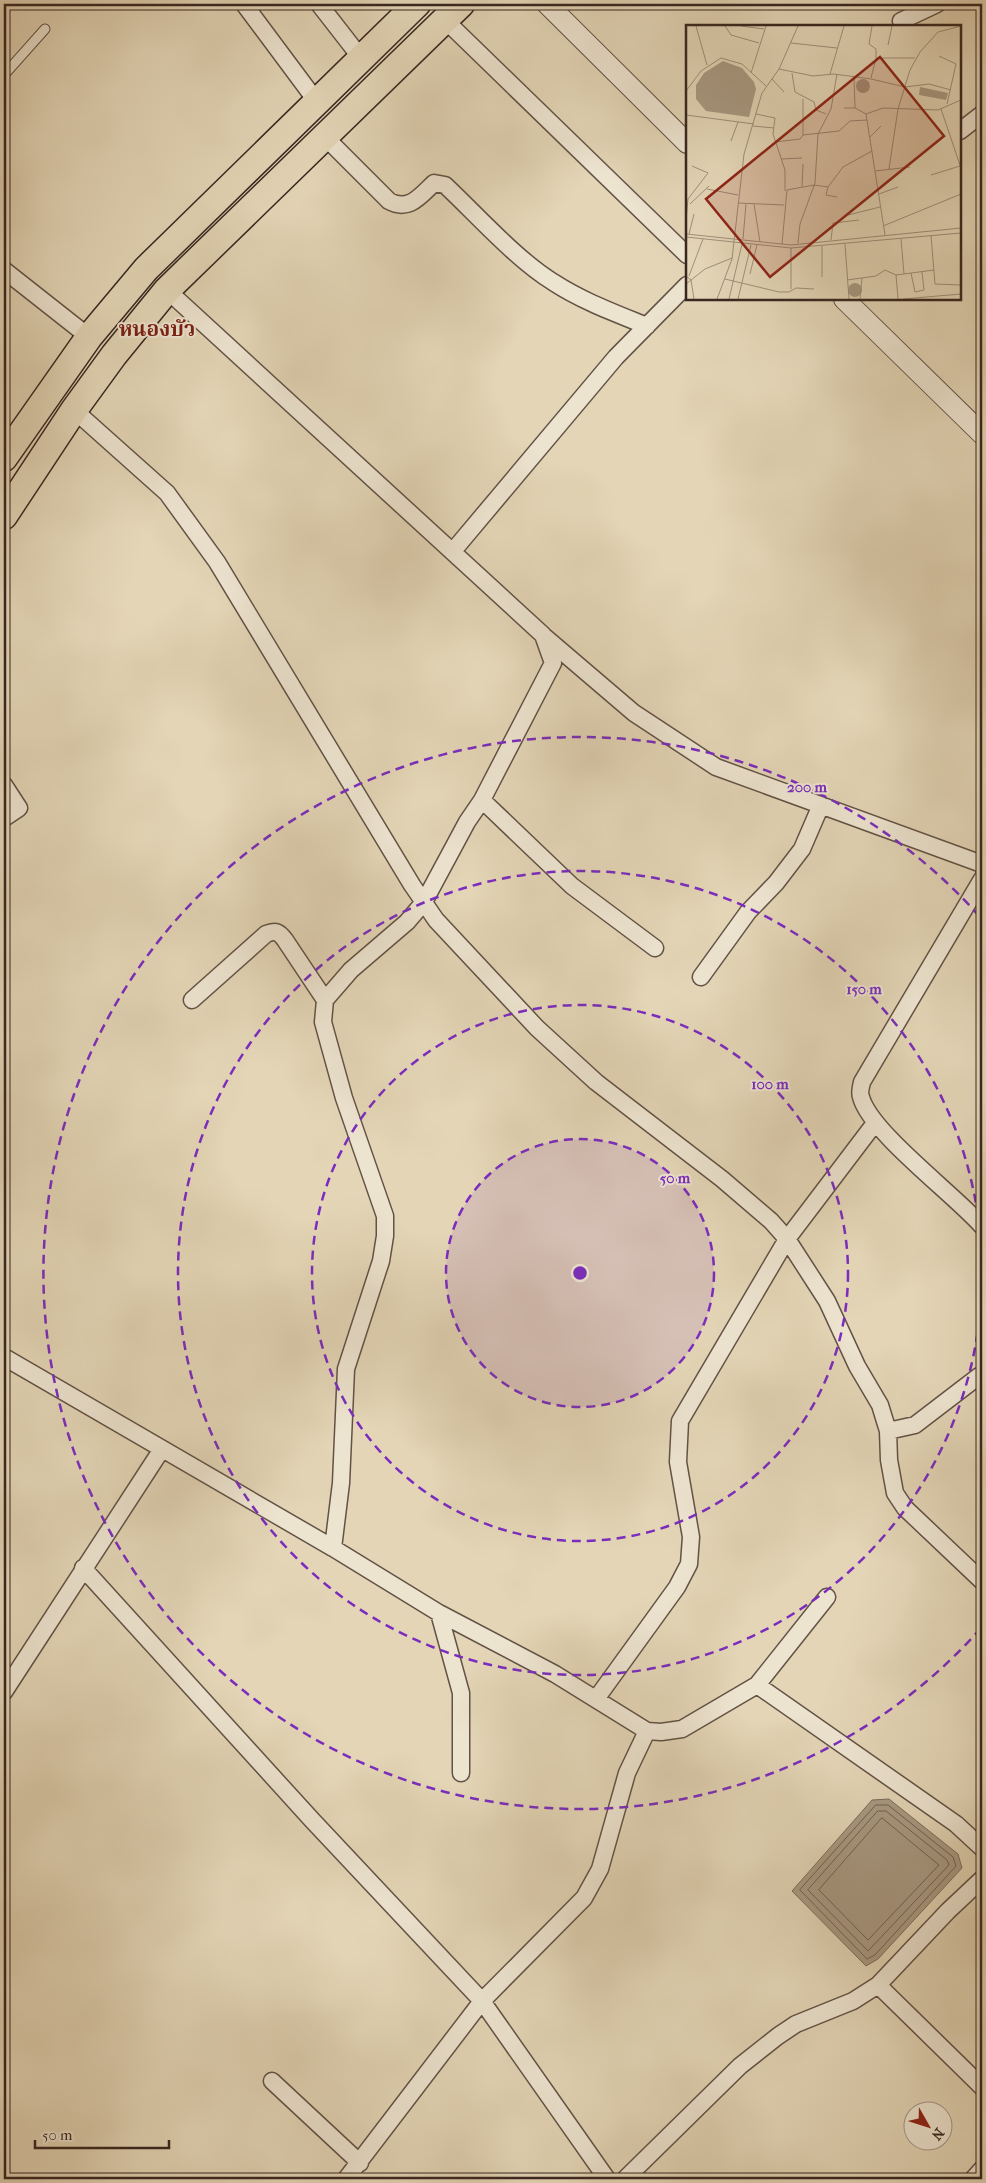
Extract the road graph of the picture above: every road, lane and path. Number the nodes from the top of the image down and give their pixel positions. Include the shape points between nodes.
1 (244, 4) edge
2 (319, 4) edge
3 (417, 4) edge
4 (547, 4) edge
5 (937, 4) edge
6 (453, 12) edge
7 (901, 21) dead end
8 (46, 29) dead end
9 (361, 58) junction
10 (4, 75) edge
11 (317, 102) junction
12 (982, 114) edge
13 (961, 129) edge
14 (325, 137) junction
15 (686, 142) edge
16 (686, 253) edge
17 (4, 270) edge
18 (686, 287) edge
19 (167, 290) junction
20 (845, 300) edge
21 (647, 326) junction
22 (88, 337) junction
23 (74, 410) junction
24 (982, 434) edge
25 (4, 458) edge
26 (4, 516) edge
27 (453, 551) junction
28 (543, 636) junction
29 (4, 785) edge
30 (482, 800) junction
31 (821, 805) junction
32 (4, 818) edge
33 (982, 864) edge
34 (982, 880) edge
35 (424, 902) junction
36 (655, 948) dead end
37 (702, 976) dead end
38 (192, 1000) dead end
39 (325, 1000) junction
40 (876, 1123) junction
41 (982, 1226) edge
42 (787, 1239) junction
43 (4, 1357) edge
44 (982, 1376) edge
45 (888, 1431) junction
46 (162, 1449) junction
47 (333, 1548) junction
48 (83, 1568) junction
49 (982, 1581) edge
50 (827, 1597) dead end
51 (439, 1613) junction
52 (757, 1685) junction
53 (4, 1692) edge
54 (596, 1699) junction
55 (647, 1731) junction
56 (461, 1773) dead end
57 (982, 1848) edge
58 (982, 1879) edge
59 (878, 1985) junction
60 (482, 2001) junction
61 (272, 2081) dead end
62 (982, 2087) edge
63 (360, 2163) junction
64 (982, 2169) edge
65 (346, 2179) edge
66 (607, 2179) edge
67 (625, 2179) edge
68 (973, 2179) edge

1 - 11 street
2 - 9 street
3 - 9 main road
4 - 15 street
5 - 7 street
6 - 14 main road
6 - 16 street
8 - 10 lane
9 - 11 main road
11 - 22 main road via 146,269
12 - 13 street
14 - 19 main road
14 - 21 street via 390,201 403,206 411,204 434,183 445,185 552,282 580,298
17 - 22 street
18 - 21 street
19 - 23 main road
19 - 27 street
20 - 24 street
21 - 27 street via 610,364
22 - 25 main road
23 - 26 main road
23 - 35 street via 167,493 217,562
27 - 28 street
28 - 30 street via 553,663
28 - 31 street via 634,713 716,767
29 - 32 street via 19,808
30 - 35 street
30 - 36 street via 572,886
31 - 33 street
31 - 37 street via 802,849 748,912
34 - 40 street via 862,1082 860,1098
35 - 39 street via 407,922 351,970
35 - 42 street via 436,920 538,1028 596,1082 722,1178
38 - 39 street via 266,934 274,931 285,940
39 - 47 street via 323,1022 344,1098 385,1216 386,1236 346,1368 341,1483
40 - 41 street
40 - 42 street
42 - 45 street via 827,1302 857,1366 880,1405
42 - 54 street via 680,1421 678,1462 691,1537 689,1564 677,1587
43 - 46 street
44 - 45 street via 915,1425
45 - 49 street via 895,1493 905,1508
46 - 47 street
46 - 48 street
47 - 51 street
48 - 53 street
48 - 60 street
50 - 52 street
51 - 54 street
51 - 56 street via 461,1693
52 - 55 street via 682,1729
52 - 57 street via 956,1824
54 - 55 street
55 - 60 street via 627,1773 600,1868 584,1898
58 - 59 street
59 - 62 street
59 - 67 street via 853,2001 796,2024 778,2036 740,2066
60 - 63 street
60 - 66 street
61 - 63 street
63 - 65 street
64 - 68 street

